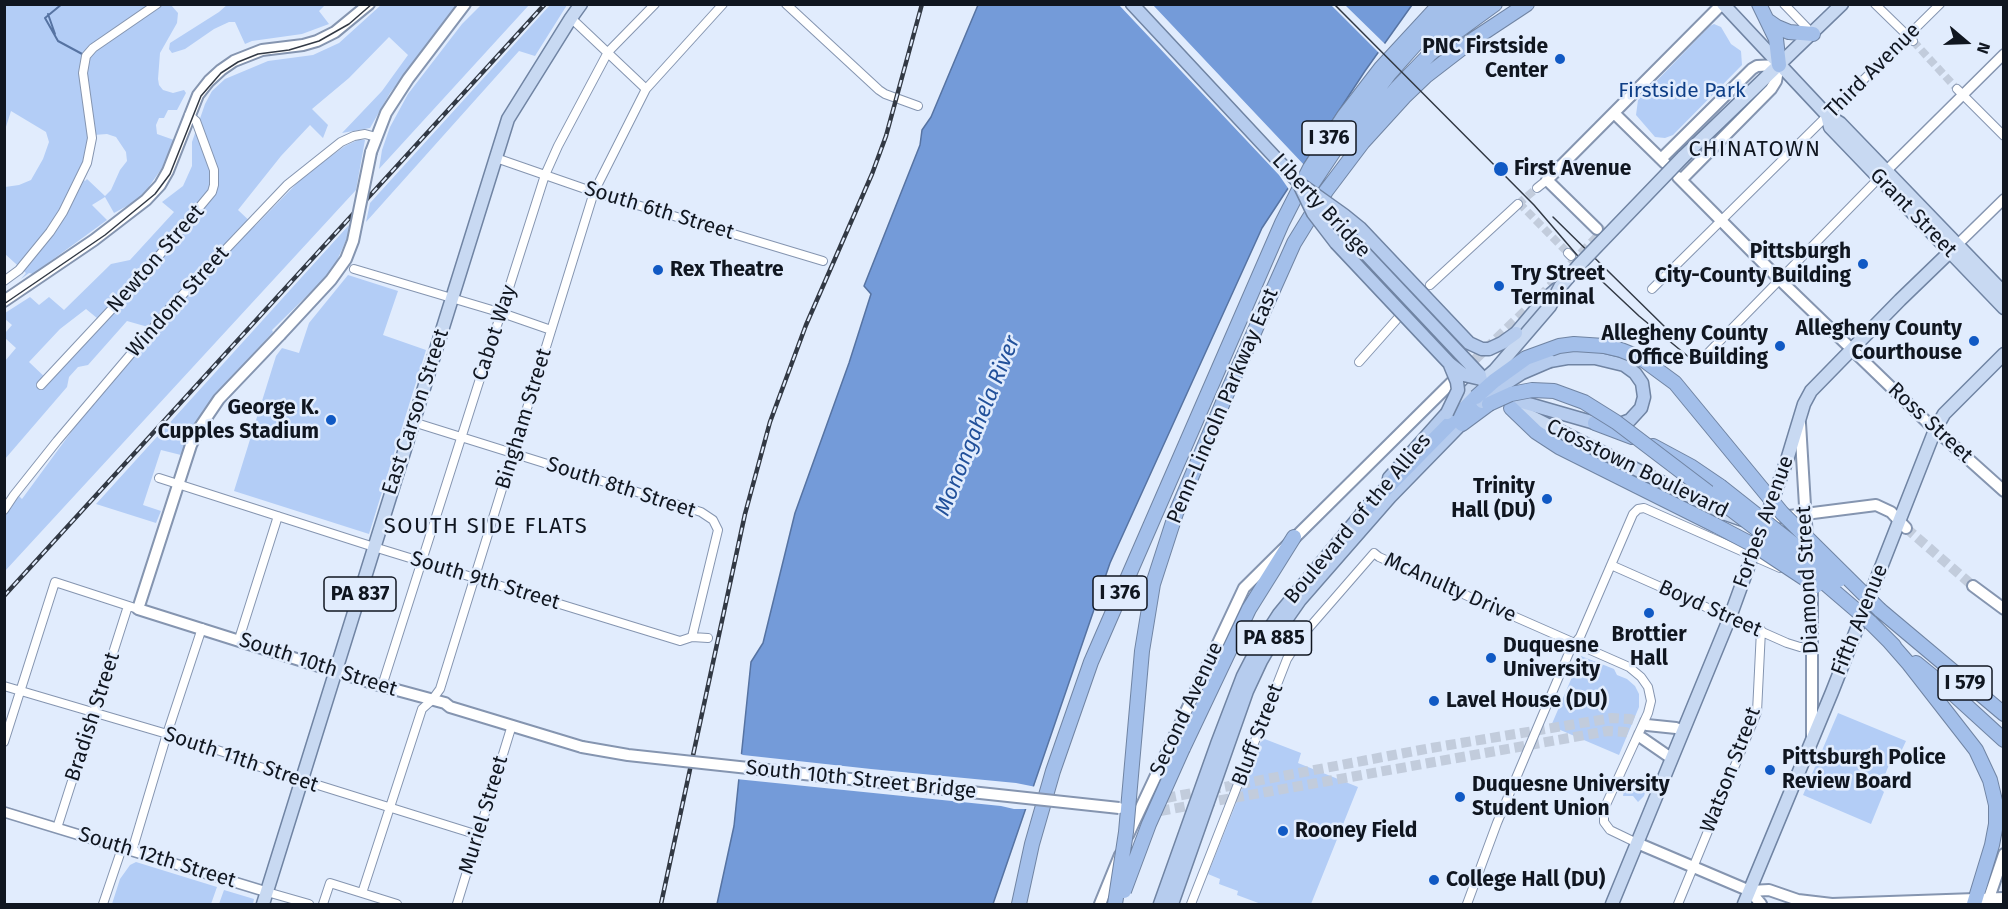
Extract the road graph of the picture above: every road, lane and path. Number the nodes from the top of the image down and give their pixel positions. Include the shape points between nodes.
1 (157, 4) edge
2 (369, 4) edge
3 (465, 4) edge
4 (581, 4) edge
5 (655, 4) edge
6 (723, 4) edge
7 (786, 4) edge
8 (1132, 4) edge
9 (1440, 4) edge
10 (1455, 4) edge
11 (1475, 4) edge
12 (1495, 4) edge
13 (1527, 4) edge
14 (1722, 4) edge
15 (1759, 4) edge
16 (1784, 4) edge
17 (1842, 4) edge
18 (1875, 4) edge
19 (1940, 4) edge
20 (571, 18) junction
21 (1766, 18) junction
22 (1813, 34) junction
23 (1911, 38) junction
24 (608, 52) junction
25 (2004, 54) edge
26 (1779, 65) junction
27 (646, 88) junction
28 (1960, 92) junction
29 (918, 106) dead end
30 (1614, 113) junction
31 (189, 115) junction
32 (1827, 116) junction
33 (1348, 130) junction
34 (2004, 136) edge
35 (376, 137) junction
36 (496, 158) junction
37 (1883, 174) junction
38 (545, 175) junction
39 (1547, 180) junction
40 (1299, 183) junction
41 (1538, 188) tunnel mouth
42 (594, 192) junction
43 (2004, 199) edge
44 (1518, 204) tunnel mouth
45 (1721, 220) junction
46 (1597, 229) dead end
47 (1294, 243) junction
48 (1954, 249) junction
49 (824, 261) dead end
50 (354, 269) dead end
51 (1780, 280) junction
52 (4, 281) edge
53 (1430, 285) dead end
54 (1560, 286) junction
55 (1652, 289) dead end
56 (1252, 292) junction
57 (2004, 293) edge
58 (452, 297) junction
59 (4, 301) edge
60 (2004, 308) edge
61 (502, 313) junction
62 (1398, 318) dead end
63 (551, 330) junction
64 (1516, 333) junction
65 (1851, 349) junction
66 (1708, 352) dead end
67 (2004, 354) edge
68 (1359, 362) dead end
69 (1450, 364) junction
70 (1480, 377) junction
71 (1455, 379) tunnel mouth
72 (41, 385) dead end
73 (1500, 395) junction
74 (1482, 401) junction
75 (1511, 408) junction
76 (1448, 413) junction
77 (1800, 419) junction
78 (413, 422) junction
79 (1595, 423) joint
80 (1462, 424) joint
81 (1620, 430) junction
82 (1935, 430) junction
83 (462, 437) junction
84 (513, 453) junction
85 (159, 478) dead end
86 (178, 484) junction
87 (2004, 491) edge
88 (6, 508) edge
89 (1363, 512) junction
90 (1805, 513) junction
91 (278, 516) junction
92 (1766, 519) junction
93 (1902, 524) junction
94 (1294, 537) junction
95 (374, 547) junction
96 (1374, 553) joint
97 (1751, 556) junction
98 (423, 562) junction
99 (1611, 566) junction
100 (474, 578) junction
101 (1812, 582) junction
102 (1973, 586) tunnel mouth
103 (133, 607) junction
104 (2004, 609) edge
105 (1883, 613) junction
106 (1730, 617) junction
107 (1871, 623) junction
108 (202, 628) junction
109 (1761, 630) junction
110 (692, 636) junction
111 (708, 638) dead end
112 (238, 639) junction
113 (1888, 640) junction
114 (1575, 643) junction
115 (1811, 647) junction
116 (1927, 652) junction
117 (337, 670) junction
118 (4, 686) edge
119 (382, 686) junction
120 (1948, 689) junction
121 (20, 691) junction
122 (432, 700) junction
123 (2004, 702) edge
124 (94, 712) junction
125 (2004, 714) edge
126 (512, 725) junction
127 (1647, 725) tunnel mouth
128 (2004, 727) edge
129 (1683, 731) junction
130 (167, 734) junction
131 (1642, 738) tunnel mouth
132 (1812, 740) junction
133 (2004, 740) edge
134 (4, 742) edge
135 (582, 747) joint
136 (1671, 758) junction
137 (302, 781) junction
138 (1166, 798) tunnel mouth
139 (390, 808) junction
140 (1140, 808) junction
141 (1160, 811) tunnel mouth
142 (4, 812) edge
143 (57, 828) junction
144 (478, 835) junction
145 (1637, 843) junction
146 (127, 850) junction
147 (2004, 854) edge
148 (1694, 867) junction
149 (1750, 891) junction
150 (267, 892) junction
151 (362, 893) junction
152 (2002, 898) edge
153 (1981, 902) edge
154 (102, 904) edge
155 (263, 904) edge
156 (309, 904) edge
157 (323, 904) edge
158 (398, 904) edge
159 (457, 904) edge
160 (1019, 904) edge
161 (1100, 904) edge
162 (1117, 904) edge
163 (1160, 904) edge
164 (1172, 904) edge
165 (1191, 904) edge
166 (1467, 904) edge
167 (1612, 904) edge
168 (1678, 904) edge
169 (1744, 904) edge
170 (1761, 904) edge

1 - 52 street via 86,56 83,73 92,138 87,163 50,231 19,270
2 - 31 main road via 335,32 316,41 262,50 234,61 209,81
3 - 35 main road via 408,79
4 - 20 main road, East Carson Street / PA 837
5 - 24 street, Cabot Way
6 - 27 street, Bingham Street
7 - 29 street via 885,94
8 - 40 highway, Liberty Bridge
9 - 56 highway, Penn-Lincoln Parkway East / I 376 via 1381,68 1326,142 1295,195
10 - 33 highway via 1395,68
11 - 33 highway via 1412,59
12 - 47 highway via 1429,55 1376,111 1330,173
13 - 47 highway, Penn-Lincoln Parkway East / I 376 via 1449,57 1404,97 1344,166
14 - 26 main road, Grant Street
14 - 30 main road
15 - 21 highway
16 - 22 street
17 - 22 main road, Boulevard of the Allies
18 - 23 street
19 - 23 street, Third Avenue
20 - 24 street
20 - 36 main road, East Carson Street / PA 837 via 508,119
21 - 22 highway via 1785,30
21 - 26 highway via 1778,45
22 - 26 main road, Boulevard of the Allies
23 - 32 street, Third Avenue
24 - 27 street
24 - 38 street, Cabot Way
25 - 28 street
26 - 30 main road via 1752,69 1663,161
26 - 32 main road, Grant Street
26 - 45 main road, Ross Street via 1772,89 1679,178
26 - 54 main road, Boulevard of the Allies, bridge via 1597,244
27 - 42 street, Bingham Street
28 - 34 street
28 - 37 street
30 - 39 main road
31 - 59 main road via 168,171 146,200
31 - 72 street, Newton Street via 196,121 214,170 212,192 138,281
32 - 37 main road, Grant Street via 1830,127
32 - 45 street, Third Avenue
33 - 56 highway via 1305,194
35 - 86 main road, bridge via 346,259 332,280 209,411 191,445
35 - 88 street, Windom Street via 364,134 341,142 287,185 169,309 57,441
36 - 38 street, South 6th Street
36 - 58 main road, East Carson Street / PA 837
37 - 48 main road, Grant Street
37 - 51 street
38 - 42 street, South 6th Street
38 - 61 street, Cabot Way
39 - 41 street
39 - 46 main road
40 - 64 highway, bridge via 1360,228 1469,343 1489,349
40 - 69 highway, bridge via 1325,231
40 - 70 highway, Liberty Bridge, bridge
42 - 49 street, South 6th Street
42 - 63 street, Bingham Street
43 - 48 street, Forbes Avenue
44 - 53 street
45 - 51 main road, Ross Street
45 - 55 street, Third Avenue
47 - 162 highway, Penn-Lincoln Parkway East / I 376, bridge via 1176,513 1154,584 1142,651
48 - 57 main road, Grant Street
48 - 60 main road, Grant Street
48 - 65 main road, Forbes Avenue
50 - 58 street
51 - 65 main road, Ross Street
51 - 66 street
54 - 64 main road, Boulevard of the Allies, bridge
54 - 70 main road, Boulevard of the Allies, bridge via 1550,306 1495,370
56 - 160 highway, Penn-Lincoln Parkway East / I 376 via 1091,662 1053,771
58 - 61 street
58 - 78 main road, East Carson Street / PA 837
61 - 63 street
61 - 83 street, Cabot Way
62 - 68 street
63 - 84 street, Bingham Street
64 - 70 main road, Boulevard of the Allies, bridge
65 - 77 main road, Forbes Avenue via 1811,391
65 - 82 main road, Ross Street
67 - 82 main road, Fifth Avenue via 1944,414
69 - 70 highway, bridge via 1464,375
69 - 76 highway, bridge via 1458,390
70 - 73 highway, Liberty Bridge
70 - 76 main road, Boulevard of the Allies, bridge
71 - 94 main road, Second Avenue
73 - 75 highway, Liberty Bridge
73 - 79 highway
74 - 80 highway
74 - 81 highway, bridge via 1541,364 1567,358 1602,359 1628,368 1643,388 1639,412
74 - 89 highway
74 - 105 highway, bridge via 1494,381 1526,358 1559,346 1604,346 1641,358 1675,383 1782,513
74 - 107 highway, bridge via 1532,390 1554,391 1584,402 1800,562
75 - 92 main road, Crosstown Boulevard via 1731,517
75 - 107 highway, bridge via 1527,425 1559,447 1782,562
76 - 89 highway, Boulevard of the Allies
77 - 90 main road, Diamond Street
77 - 92 main road, Forbes Avenue
78 - 83 street, South 8th Street
78 - 95 main road, East Carson Street / PA 837
79 - 81 highway
80 - 164 highway, Boulevard of the Allies / PA 885 via 1389,497 1279,630 1247,692
81 - 105 highway, bridge via 1671,454 1720,486
82 - 87 main road, Ross Street
82 - 93 main road, Fifth Avenue
83 - 84 street, South 8th Street
83 - 98 street, Cabot Way
84 - 100 street, Bingham Street
84 - 110 street, South 8th Street via 700,512 713,520 718,530
85 - 86 street, South 9th Street
86 - 91 street, South 9th Street
86 - 103 main road
89 - 163 highway, Boulevard of the Allies / PA 885 via 1258,645 1217,744
90 - 92 main road
90 - 93 main road via 1876,505 1887,509
90 - 101 main road, Diamond Street
91 - 95 street, South 9th Street
91 - 112 street
92 - 97 main road, Forbes Avenue
93 - 132 main road, Fifth Avenue
94 - 140 main road, Second Avenue via 1241,594
94 - 162 highway, bridge via 1246,615 1149,824
95 - 98 street, South 9th Street
95 - 117 main road, East Carson Street / PA 837
96 - 114 street, McAnulty Drive
96 - 165 street, Bluff Street via 1301,637 1287,659
97 - 99 street via 1644,508 1633,514
97 - 101 street
97 - 106 main road, Forbes Avenue
98 - 100 street, South 9th Street
98 - 119 street, Cabot Way
99 - 106 street, Boyd Street
99 - 114 street
100 - 110 street, South 9th Street via 680,642
100 - 122 street, Bingham Street via 440,689
101 - 115 main road, Diamond Street
102 - 104 main road
103 - 108 main road, South 10th Street
103 - 121 street, South 10th Street via 54,582
103 - 124 street, Bradish Street
105 - 116 highway, I 579
106 - 109 street, Boyd Street
106 - 129 main road, Forbes Avenue
107 - 113 highway, I 579
108 - 112 main road, South 10th Street
108 - 130 street
109 - 115 street, Boyd Street via 1800,647
109 - 148 street, Watson Street via 1757,712
110 - 111 street, South 9th Street
112 - 117 main road, South 10th Street
113 - 120 highway, I 579
113 - 153 highway via 1976,750 1990,780 1996,824
114 - 145 street, McAnulty Drive via 1629,668 1648,687 1648,713 1604,809 1604,822 1611,830
114 - 166 street via 1497,823
115 - 132 main road, Diamond Street
116 - 123 highway
116 - 125 highway, I 579
117 - 119 main road, South 10th Street
117 - 137 main road, East Carson Street / PA 837
118 - 121 street, South 11th Street
119 - 122 main road, South 10th Street
120 - 128 highway
120 - 133 highway, I 579
121 - 124 street, South 11th Street
121 - 134 street
122 - 126 main road, South 10th Street
122 - 139 street, Bingham Street via 422,709
124 - 130 street, South 11th Street
124 - 143 street, Bradish Street
126 - 135 main road, South 10th Street
126 - 144 street, Muriel Street
127 - 129 main road
129 - 136 main road, Forbes Avenue
130 - 137 street, South 11th Street
130 - 146 street
131 - 136 main road
132 - 149 main road, Fifth Avenue
135 - 140 main road, South 10th Street Bridge, bridge
136 - 145 main road, Forbes Avenue
137 - 139 street, South 11th Street
137 - 150 main road, East Carson Street / PA 837
138 - 140 main road
139 - 144 street, South 11th Street
139 - 151 street, Bingham Street
140 - 141 main road
140 - 161 main road, Second Avenue
142 - 143 street, South 12th Street
143 - 146 street, South 12th Street
144 - 159 street, Muriel Street
145 - 148 main road
145 - 167 main road, Forbes Avenue
146 - 150 street, South 12th Street
146 - 154 street
147 - 153 main road
148 - 149 main road
148 - 168 street, Watson Street
149 - 153 main road via 1769,890 1798,900 1832,904
149 - 169 main road, Fifth Avenue
149 - 170 main road
150 - 155 main road, East Carson Street / PA 837
150 - 156 street, South 12th Street
151 - 157 street via 330,883
151 - 158 street
152 - 153 main road

